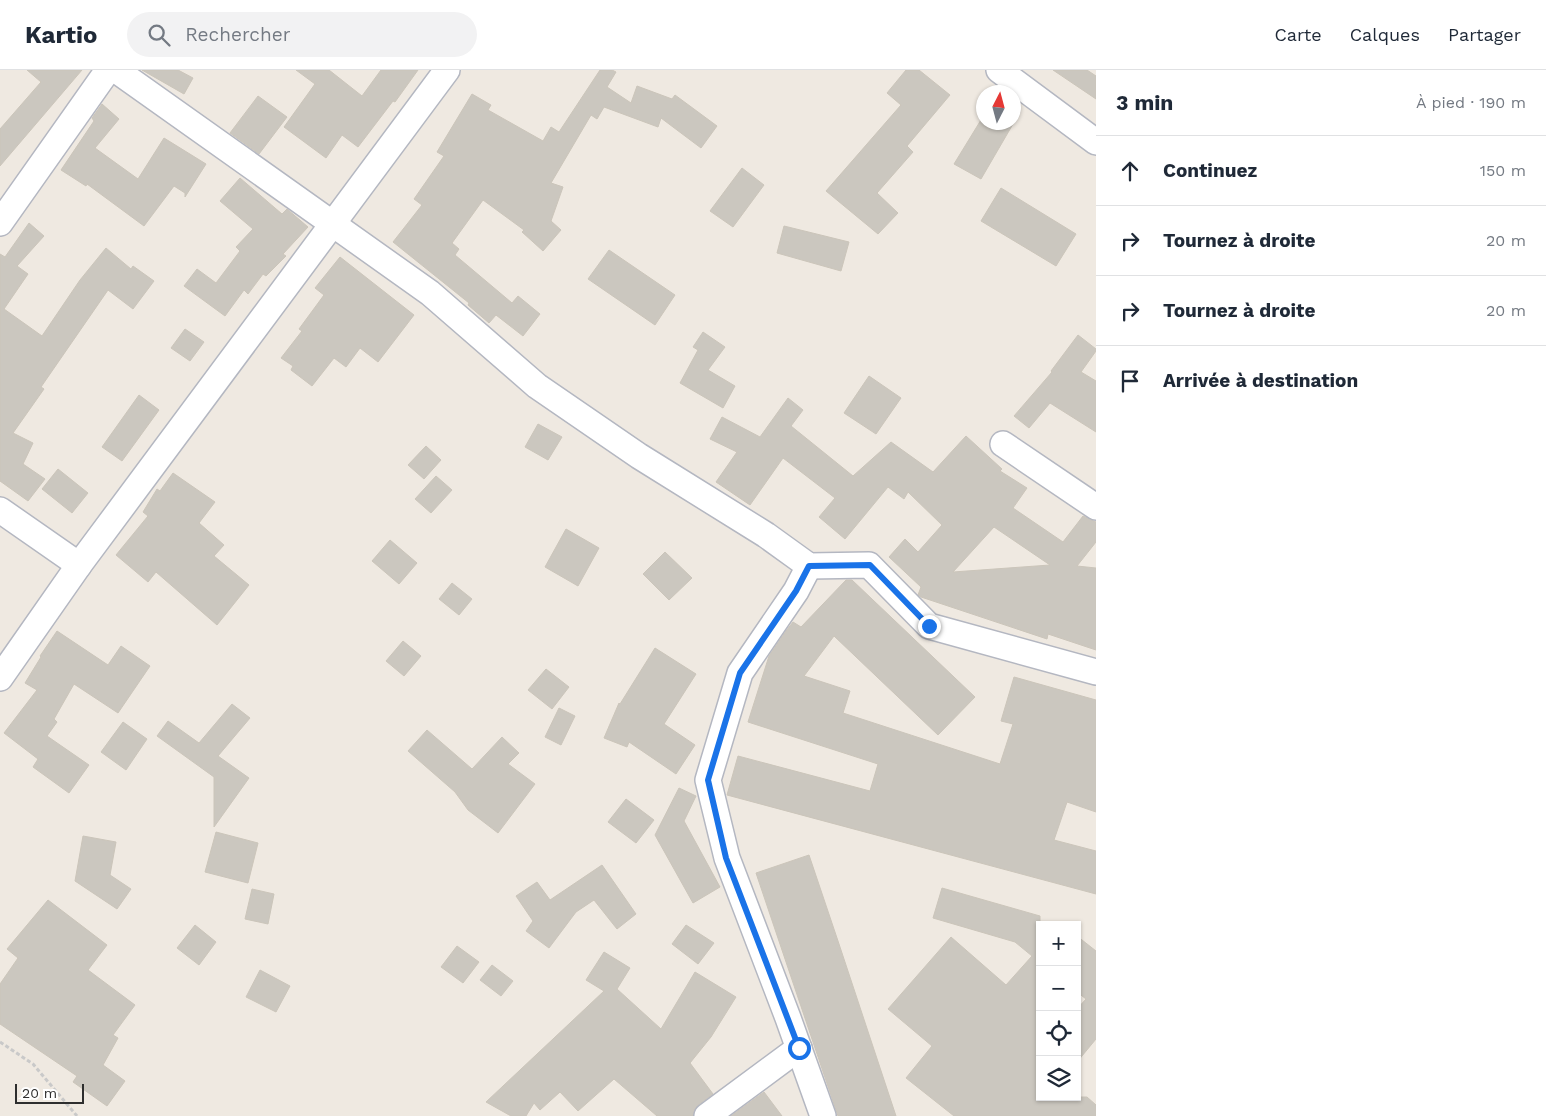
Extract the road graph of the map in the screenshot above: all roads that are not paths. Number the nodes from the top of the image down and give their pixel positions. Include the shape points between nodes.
1 (108, 70) edge
2 (116, 70) edge
3 (447, 70) edge
4 (999, 70) edge
5 (1096, 142) edge
6 (0, 223) edge
7 (332, 225) junction
8 (1003, 444) dead end
9 (1096, 507) edge
10 (0, 510) edge
11 (78, 565) junction
12 (809, 566) junction
13 (1096, 672) edge
14 (0, 678) edge
15 (799, 1048) junction
16 (707, 1116) edge
17 (823, 1116) edge

1 - 6 street
2 - 7 street
3 - 7 street
4 - 5 street
7 - 11 street
7 - 12 street via 430,293 537,386
8 - 9 street
10 - 11 street
11 - 14 street
12 - 13 street via 870,565 929,626
12 - 15 street via 796,591 740,673 708,780 726,858
15 - 16 street
15 - 17 street

